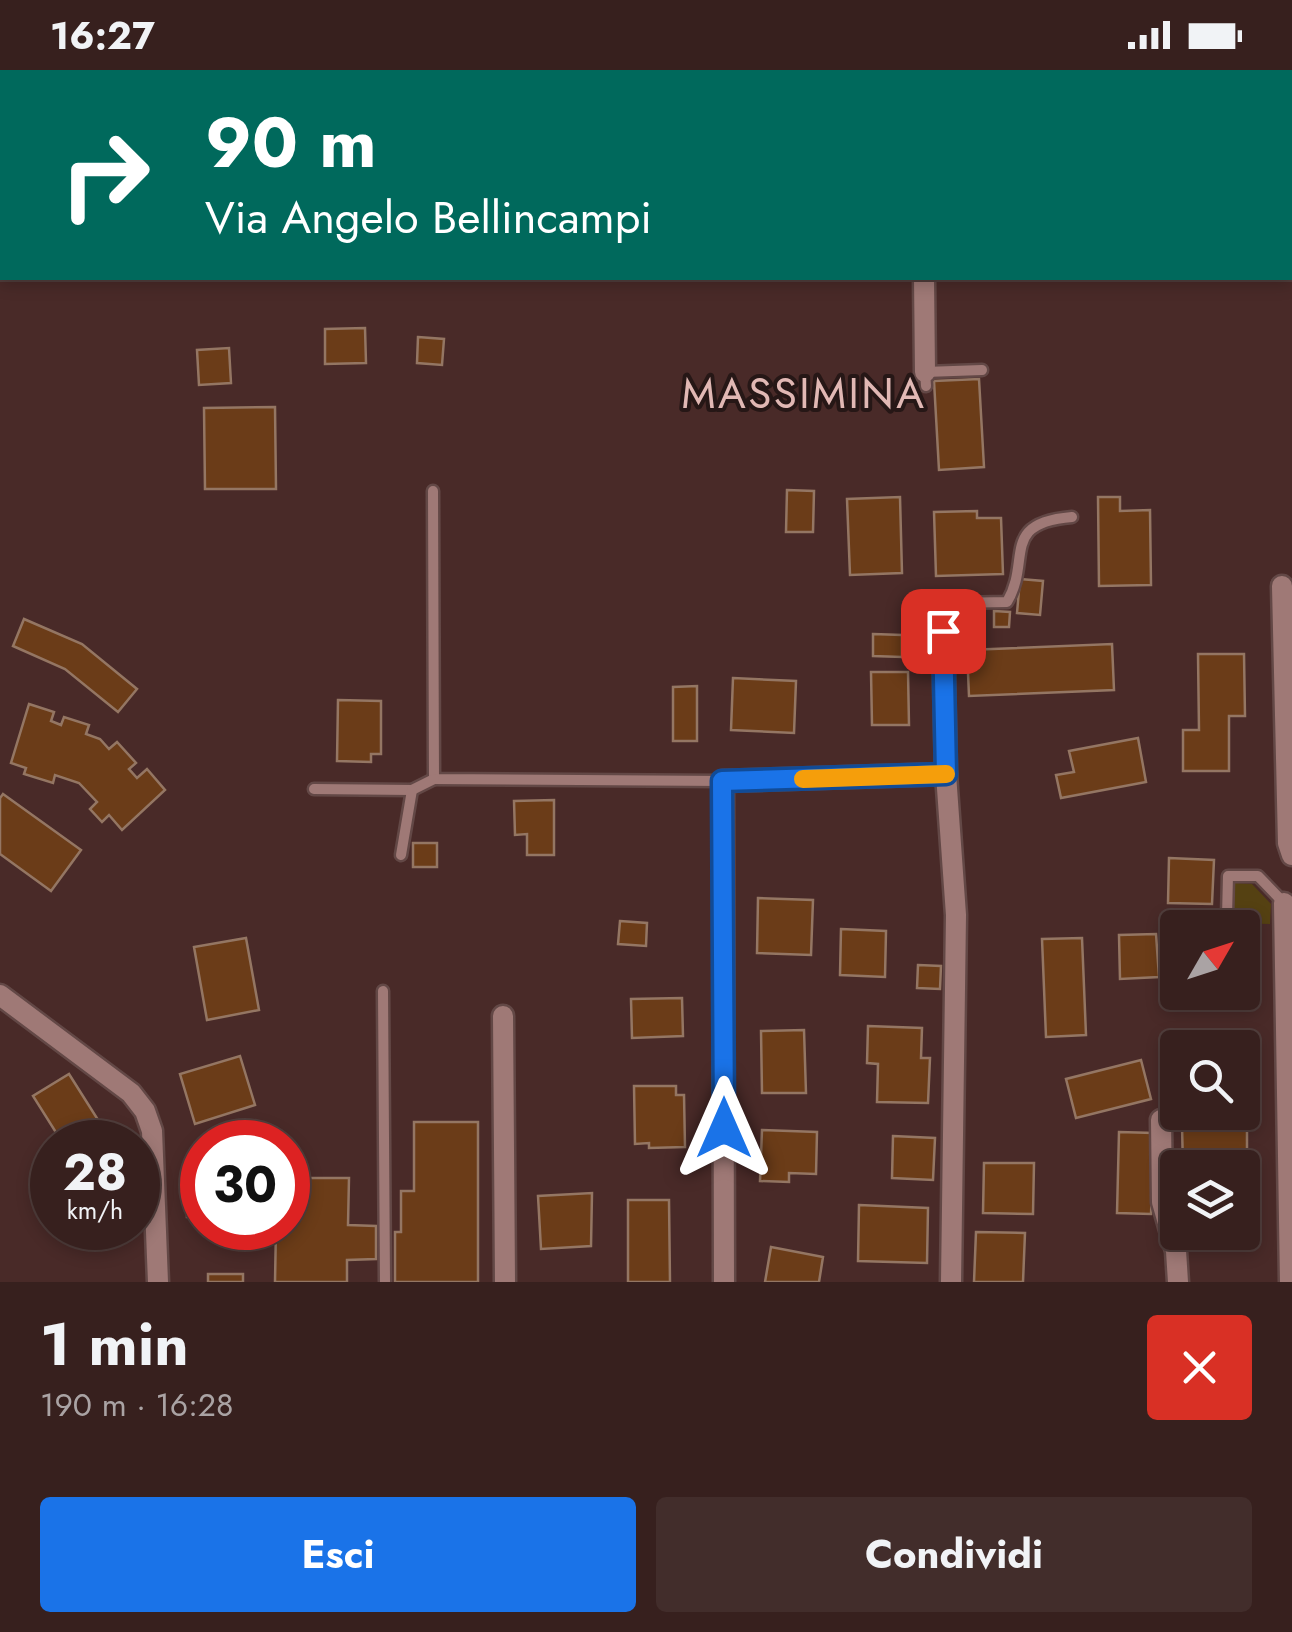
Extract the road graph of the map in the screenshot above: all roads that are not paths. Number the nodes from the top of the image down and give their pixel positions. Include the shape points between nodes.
1 (924, 280) edge
2 (982, 370) dead end
3 (926, 379) joint
4 (433, 491) dead end
5 (1072, 517) dead end
6 (1282, 586) dead end
7 (943, 631) joint
8 (946, 774) junction
9 (434, 778) junction
10 (722, 781) junction
11 (314, 789) dead end
12 (412, 790) junction
13 (401, 855) dead end
14 (1292, 855) edge
15 (1284, 903) joint
16 (1228, 910) edge
17 (383, 991) dead end
18 (0, 995) edge
19 (503, 1016) dead end
20 (1161, 1130) edge
21 (158, 1282) edge
22 (385, 1282) edge
23 (505, 1282) edge
24 (724, 1282) edge
25 (951, 1282) edge
26 (1178, 1282) edge
27 (1290, 1282) edge

1 - 3 street
2 - 3 lane
4 - 9 lane
5 - 7 lane via 1032,527 1007,602 952,603
6 - 14 street
7 - 8 street
8 - 10 street
8 - 25 street via 956,915
9 - 10 lane
9 - 12 lane
10 - 24 street
11 - 12 lane
12 - 13 lane
15 - 16 lane via 1258,876 1228,876
15 - 27 street
17 - 22 lane
18 - 21 street via 132,1093 145,1111 154,1150
19 - 23 street
20 - 26 street via 1162,1202

